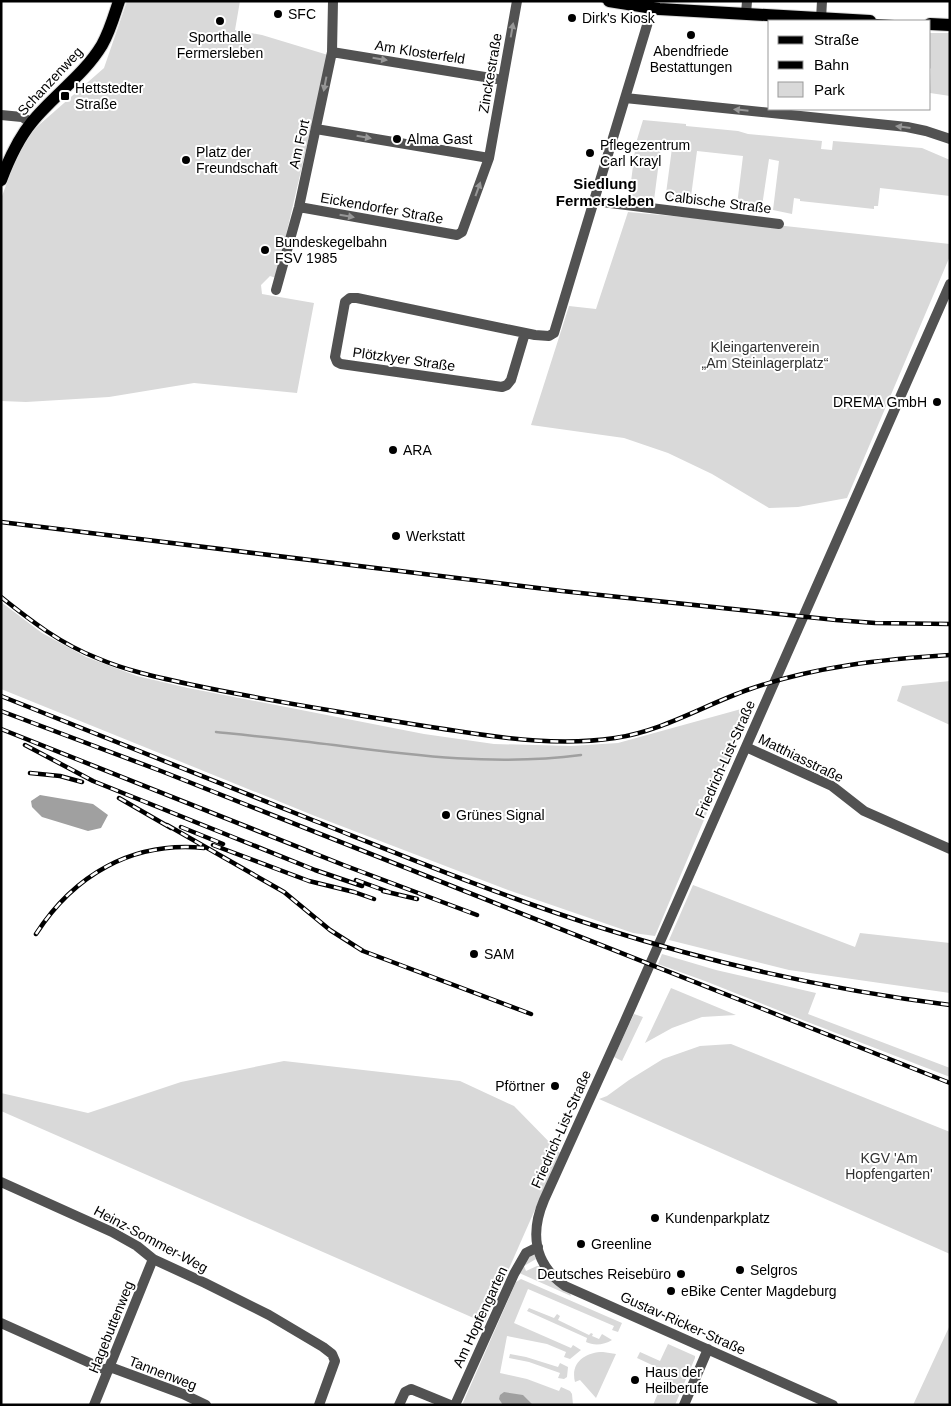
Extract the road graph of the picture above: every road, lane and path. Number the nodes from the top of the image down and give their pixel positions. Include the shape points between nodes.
1 (119, 1) edge
2 (333, 1) edge
3 (517, 1) edge
4 (609, 1) edge
5 (822, 1) edge
6 (650, 8) junction
7 (746, 8) edge
8 (820, 19) junction
9 (845, 20) edge
10 (931, 24) edge
11 (950, 25) edge
12 (332, 52) junction
13 (503, 80) junction
14 (625, 98) junction
15 (1, 114) edge
16 (32, 123) junction
17 (316, 129) junction
18 (950, 139) edge
19 (488, 158) junction
20 (1, 180) edge
21 (594, 201) junction
22 (298, 207) junction
23 (779, 224) dead end
24 (460, 234) joint
25 (950, 284) edge
26 (276, 290) dead end
27 (524, 332) junction
28 (746, 747) junction
29 (950, 849) edge
30 (1, 1182) edge
31 (538, 1247) junction
32 (152, 1259) junction
33 (1, 1323) edge
34 (708, 1350) junction
35 (109, 1369) junction
36 (94, 1405) edge
37 (206, 1405) edge
38 (318, 1405) edge
39 (399, 1405) edge
40 (450, 1405) edge
41 (455, 1405) edge
42 (684, 1405) edge
43 (834, 1405) edge

1 - 16 main road, Schanzenweg via 107,35 93,59
2 - 12 street, Am Fort
13 -> 3 street, Zinckestraße
4 - 6 main road
5 - 8 street
6 - 7 main road
6 - 14 street
7 - 8 main road
8 - 9 main road
10 - 11 main road
12 -> 13 street, Am Klosterfeld
12 -> 17 street, Am Fort
13 - 19 street, Zinckestraße
18 -> 14 street via 907,128
14 - 21 street
15 - 16 street via 22,117
16 - 20 main road, Schanzenweg via 14,150
17 -> 19 street
17 - 22 street, Am Fort
24 -> 19 street, Zinckestraße
21 - 23 street, Calbische Straße
21 - 27 street, Plötzkyer Straße via 554,333 549,336
22 -> 24 street, Eickendorfer Straße
22 - 26 street, Am Fort
25 - 28 street, Friedrich-List-Straße
27 - 27 street, Plötzkyer Straße via 350,298 345,302 335,357 340,364 502,387 511,380
28 - 29 street, Matthiasstraße via 832,786 867,812
28 - 31 street, Friedrich-List-Straße via 541,1208 536,1230
30 - 32 street, Heinz-Sommer-Weg via 112,1232
31 - 34 street, Gustav-Ricker-Straße via 548,1269 565,1286
31 - 41 street, Am Hopfengarten via 526,1253 514,1274
32 - 35 street, Hagebuttenweg
32 - 38 street, Heinz-Sommer-Weg via 277,1319 323,1347 335,1358
33 - 35 street, Tannenweg
34 - 42 street
34 - 43 street, Gustav-Ricker-Straße
35 - 36 street, Hagebuttenweg
35 - 37 street, Tannenweg
39 - 40 street via 409,1390

